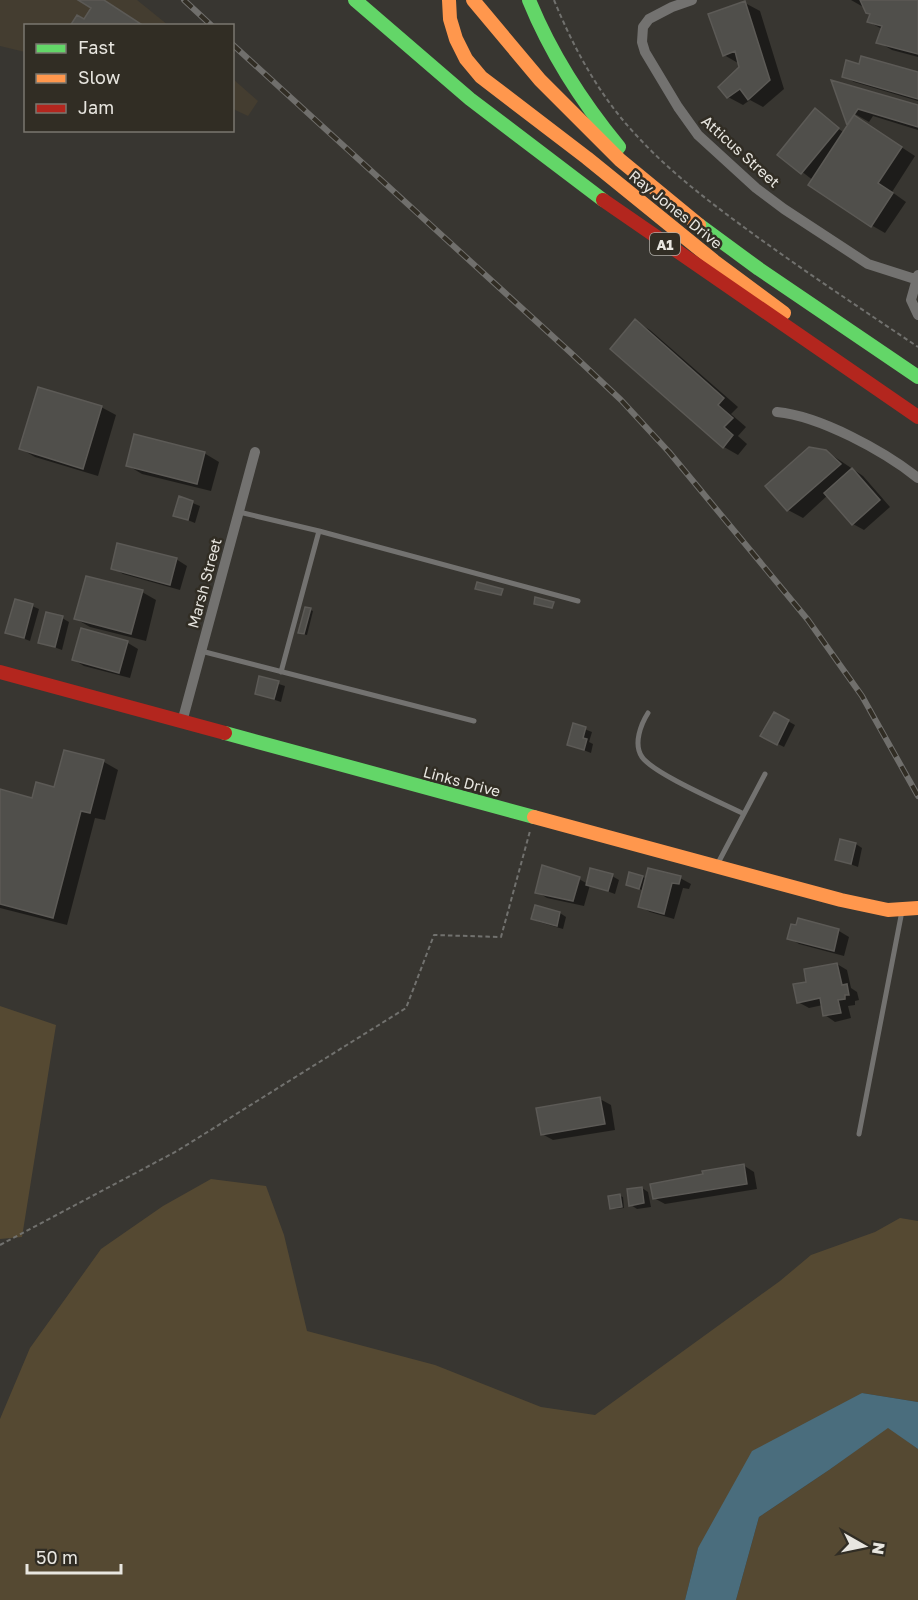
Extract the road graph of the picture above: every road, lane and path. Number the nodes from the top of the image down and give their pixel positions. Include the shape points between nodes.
1 (355, 0) edge
2 (449, 0) edge
3 (473, 0) edge
4 (530, 0) edge
5 (554, 0) edge
6 (692, 0) edge
7 (651, 184) junction
8 (918, 278) edge
9 (918, 315) edge
10 (918, 347) edge
11 (918, 377) edge
12 (866, 383) junction
13 (777, 412) dead end
14 (918, 417) edge
15 (255, 452) dead end
16 (918, 478) edge
17 (239, 512) junction
18 (319, 531) junction
19 (578, 601) dead end
20 (201, 651) junction
21 (0, 672) edge
22 (281, 672) junction
23 (648, 713) dead end
24 (474, 721) dead end
25 (182, 722) junction
26 (765, 774) dead end
27 (744, 814) junction
28 (534, 817) junction
29 (717, 866) junction
30 (918, 908) edge
31 (902, 909) junction
32 (859, 1134) dead end
33 (0, 1245) edge

1 - 12 main road, A1 via 470,99 610,206
2 - 12 main road, Ray Jones Drive via 456,39 466,59 482,77 800,326
3 - 7 main road, Ray Jones Drive / A1 via 540,80 595,137
4 - 7 main road, Ray Jones Drive via 576,92
5 - 10 path via 578,53 637,136 702,196
6 - 8 street, Atticus Street via 649,19 642,33 645,52 689,124 784,209 868,264
7 - 11 main road, Ray Jones Drive / A1 via 759,269
8 - 9 street via 911,300
12 - 14 main road, Ray Jones Drive / A1
13 - 16 street via 807,417 878,450
15 - 17 street, Marsh Street
17 - 18 lane
17 - 20 street, Marsh Street
18 - 19 lane
18 - 22 lane
20 - 22 lane
20 - 25 street, Marsh Street
21 - 25 main road, Links Drive
22 - 24 lane
23 - 27 lane via 638,737 642,757 656,769
25 - 28 main road, Links Drive
26 - 27 lane
27 - 29 lane
28 - 29 main road, Links Drive
28 - 33 path via 501,937 434,935 406,1008 177,1151
29 - 31 main road, Links Drive via 856,904
30 - 31 main road, Links Drive
31 - 32 lane

